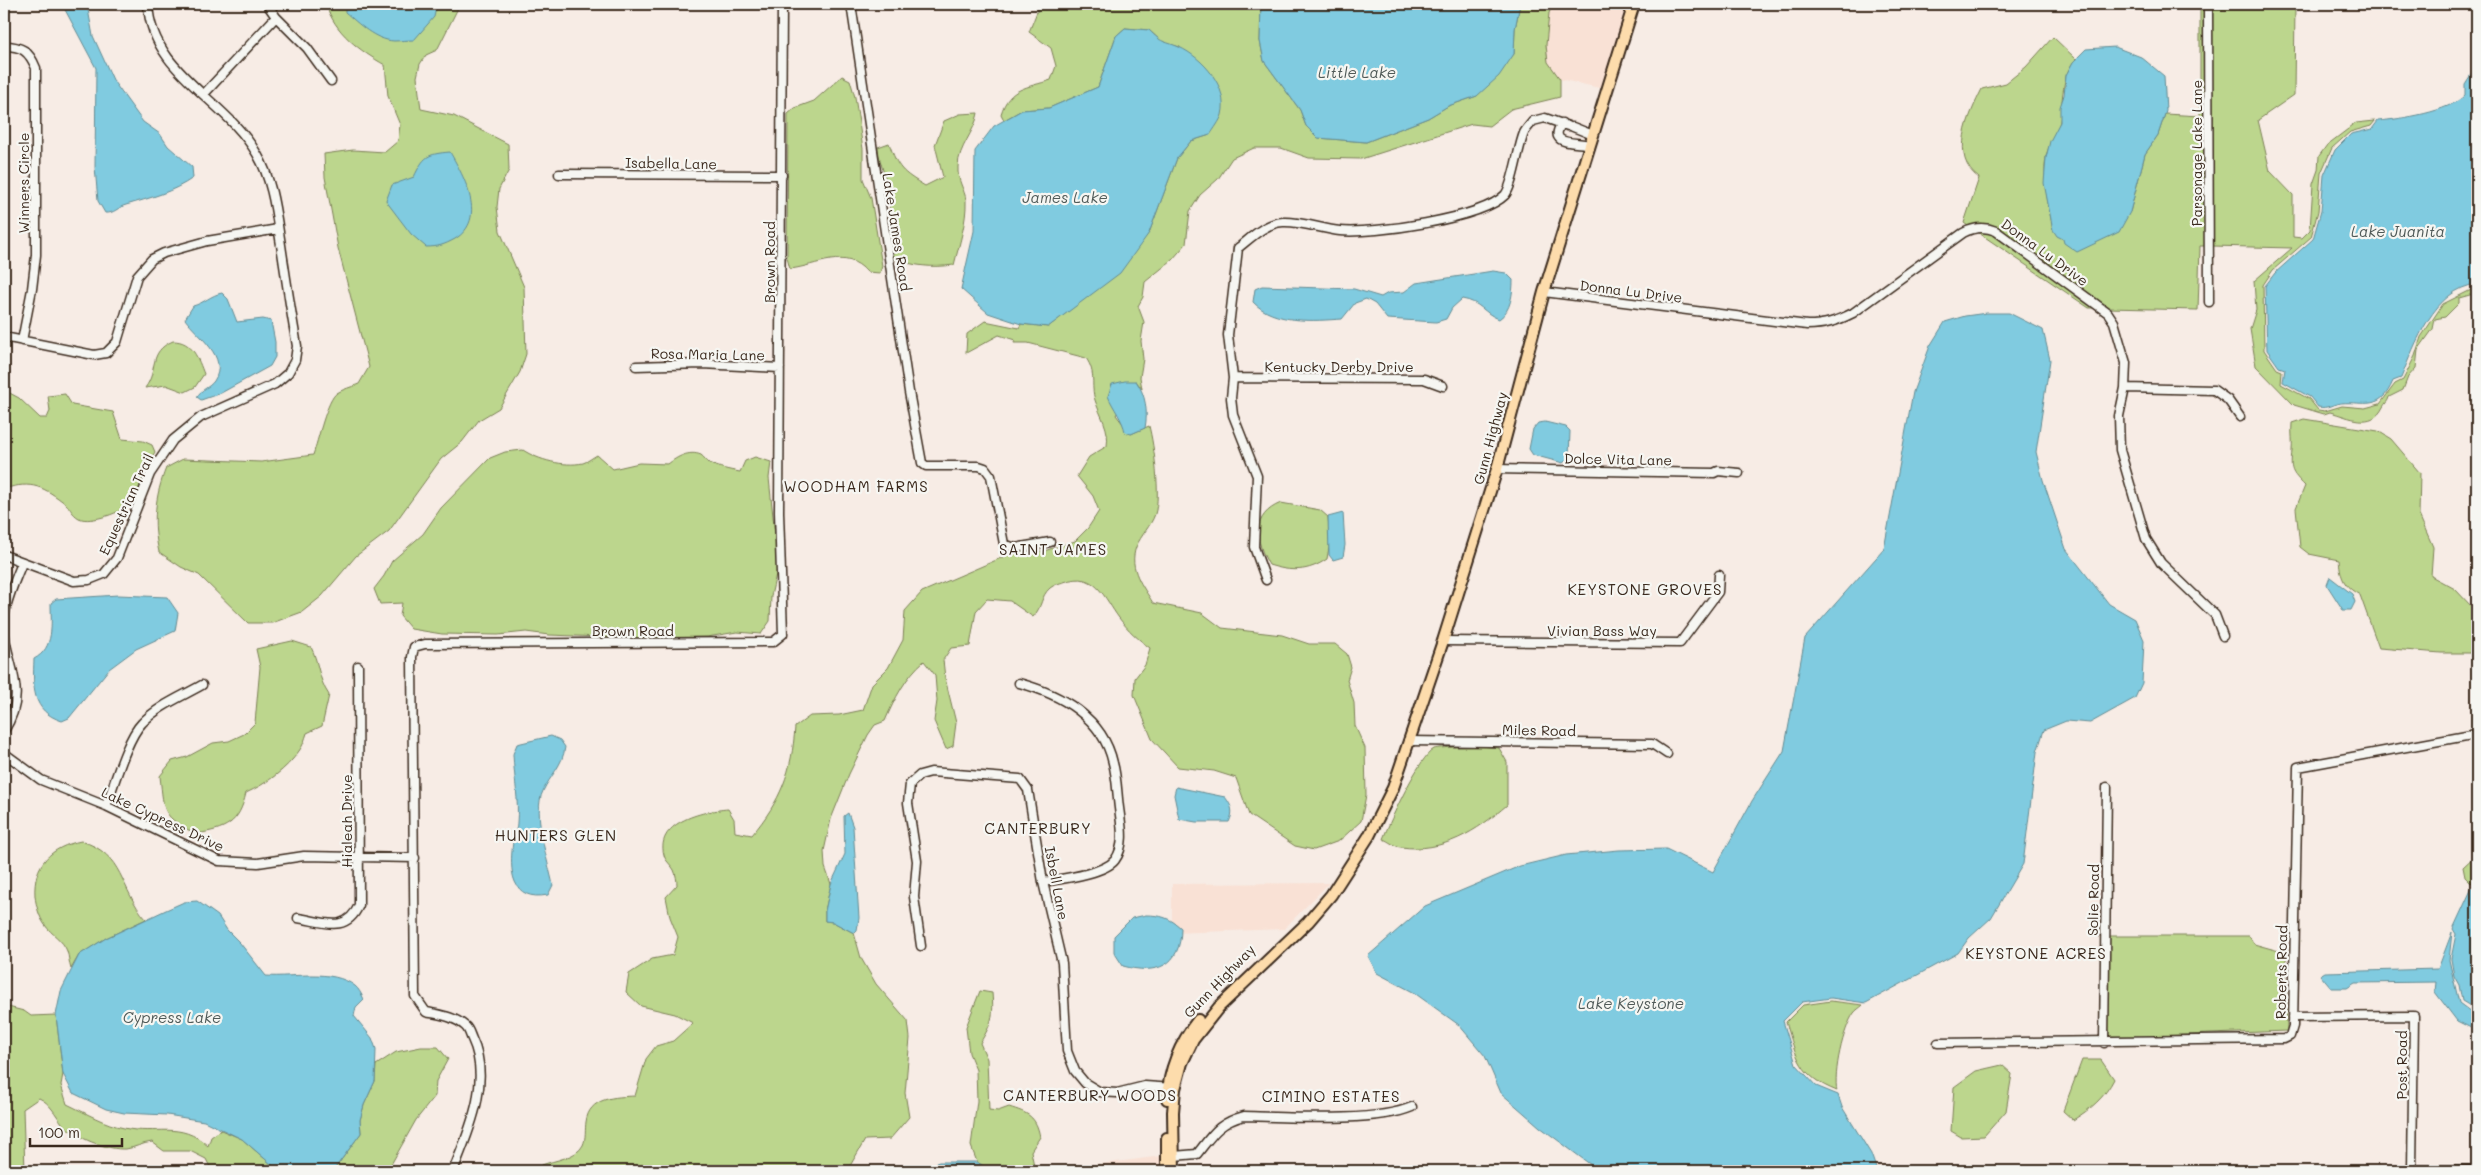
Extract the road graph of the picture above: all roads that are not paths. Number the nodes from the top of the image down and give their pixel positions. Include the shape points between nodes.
1 (148, 4) edge
2 (267, 4) edge
3 (782, 4) edge
4 (851, 4) edge
5 (1634, 4) edge
6 (2208, 4) edge
7 (276, 17) junction
8 (4, 46) edge
9 (331, 81) dead end
10 (204, 94) junction
11 (1568, 125) junction
12 (1592, 140) junction
13 (559, 174) dead end
14 (782, 176) junction
15 (278, 229) junction
16 (1544, 292) junction
17 (2209, 302) dead end
18 (4, 337) edge
19 (22, 341) junction
20 (636, 366) dead end
21 (780, 368) junction
22 (1233, 378) junction
23 (1443, 386) dead end
24 (2125, 388) junction
25 (2240, 417) dead end
26 (1497, 469) junction
27 (1739, 473) dead end
28 (1050, 542) dead end
29 (4, 555) edge
30 (22, 563) junction
31 (1719, 575) dead end
32 (1266, 580) dead end
33 (2223, 636) dead end
34 (1443, 642) junction
35 (358, 666) dead end
36 (1019, 683) dead end
37 (202, 685) dead end
38 (4, 730) edge
39 (2477, 734) edge
40 (1408, 741) junction
41 (4, 753) edge
42 (1666, 754) dead end
43 (2107, 787) dead end
44 (106, 806) junction
45 (359, 858) junction
46 (415, 858) junction
47 (1043, 882) junction
48 (298, 918) dead end
49 (921, 946) dead end
50 (2293, 1017) junction
51 (1938, 1043) dead end
52 (2104, 1043) junction
53 (1172, 1088) junction
54 (1412, 1107) dead end
55 (1174, 1156) junction
56 (2477, 1170) edge
57 (453, 1171) edge
58 (1167, 1171) edge
59 (1174, 1171) edge

1 - 10 street, Equestrian Trail via 151,22 168,59
2 - 7 street
3 - 14 street, Brown Road
4 - 28 street, Lake James Road via 922,464 985,468 992,476 1004,544 1015,548
5 - 12 main road, Gunn Highway
6 - 17 street, Parsonage Lake Lane
7 - 9 street via 307,48
7 - 10 street
8 - 19 street, Winners Circle via 17,46 30,53 36,68 36,255
10 - 15 street, Equestrian Trail via 238,126 257,154 270,186
11 - 12 street
11 - 12 street via 1557,131 1563,142
11 - 22 street via 1545,118 1533,121 1524,132 1506,194 1467,212 1424,224 1373,230 1341,231 1283,222 1262,229 1238,248 1228,335
12 - 16 main road, Gunn Highway
13 - 14 street, Isabella Lane
14 - 21 street, Brown Road
15 - 19 street via 207,241 164,252 152,259 137,276 117,342 106,353 94,355
15 - 30 street, Equestrian Trail via 297,346 295,360 288,373 275,384 201,417 173,440 150,474 117,558 104,574 74,581
16 - 24 street, Donna Lu Drive via 1824,325 1853,313 1963,233 1987,227 2108,313 2123,346
16 - 26 main road, Gunn Highway
18 - 19 street
20 - 21 street, Rosa Maria Lane via 702,364
21 - 46 street, Brown Road via 779,512 783,634 773,642 425,644 414,647
22 - 23 street, Kentucky Derby Drive via 1424,379
22 - 32 street via 1233,415 1258,476 1254,547
24 - 25 street via 2214,390 2228,400
24 - 33 street, Donna Lu Drive via 2119,416 2120,450 2146,539 2161,563 2215,615
26 - 27 street, Dolce Vita Lane
26 - 34 main road, Gunn Highway
29 - 30 street, Equestrian Trail
30 - 38 street via 4,619 15,676 15,700
31 - 34 street, Vivian Bass Way via 1718,592 1680,643
34 - 40 main road, Gunn Highway
35 - 45 street, Hialeah Drive
36 - 47 street via 1066,700 1100,733 1113,762 1121,822 1122,840 1115,860 1098,870
37 - 44 street via 154,712 140,724
39 - 50 street, Roberts Road via 2298,767
40 - 42 street, Miles Road via 1652,744
40 - 53 main road, Gunn Highway via 1381,814 1348,869 1312,909 1199,1019 1182,1046
41 - 44 street, Lake Cypress Drive via 41,780
43 - 52 street, Solie Road
44 - 45 street, Lake Cypress Drive via 219,861 258,863 304,856
45 - 46 street, Lake Cypress Drive
45 - 48 street, Hialeah Drive via 359,905 354,918 340,925
46 - 57 street, Brown Road via 415,996 426,1012 454,1018 467,1027 477,1049 477,1103
47 - 49 street, Isbell Lane via 1028,790 1020,779 931,772 920,775 910,784 908,803 917,860 914,897
47 - 53 street, Isbell Lane via 1062,963 1067,1051 1075,1071 1085,1083 1100,1092 1117,1094 1146,1086
50 - 52 street, Roberts Road via 2293,1031 2284,1039
50 - 56 street, Post Road via 2414,1016 2412,1170
51 - 52 street, Roberts Road
53 - 55 main road, Gunn Highway
53 - 58 main road, Gunn Highway
54 - 55 street via 1400,1112 1367,1116 1244,1116 1220,1125 1196,1154
55 - 59 main road, Gunn Highway

